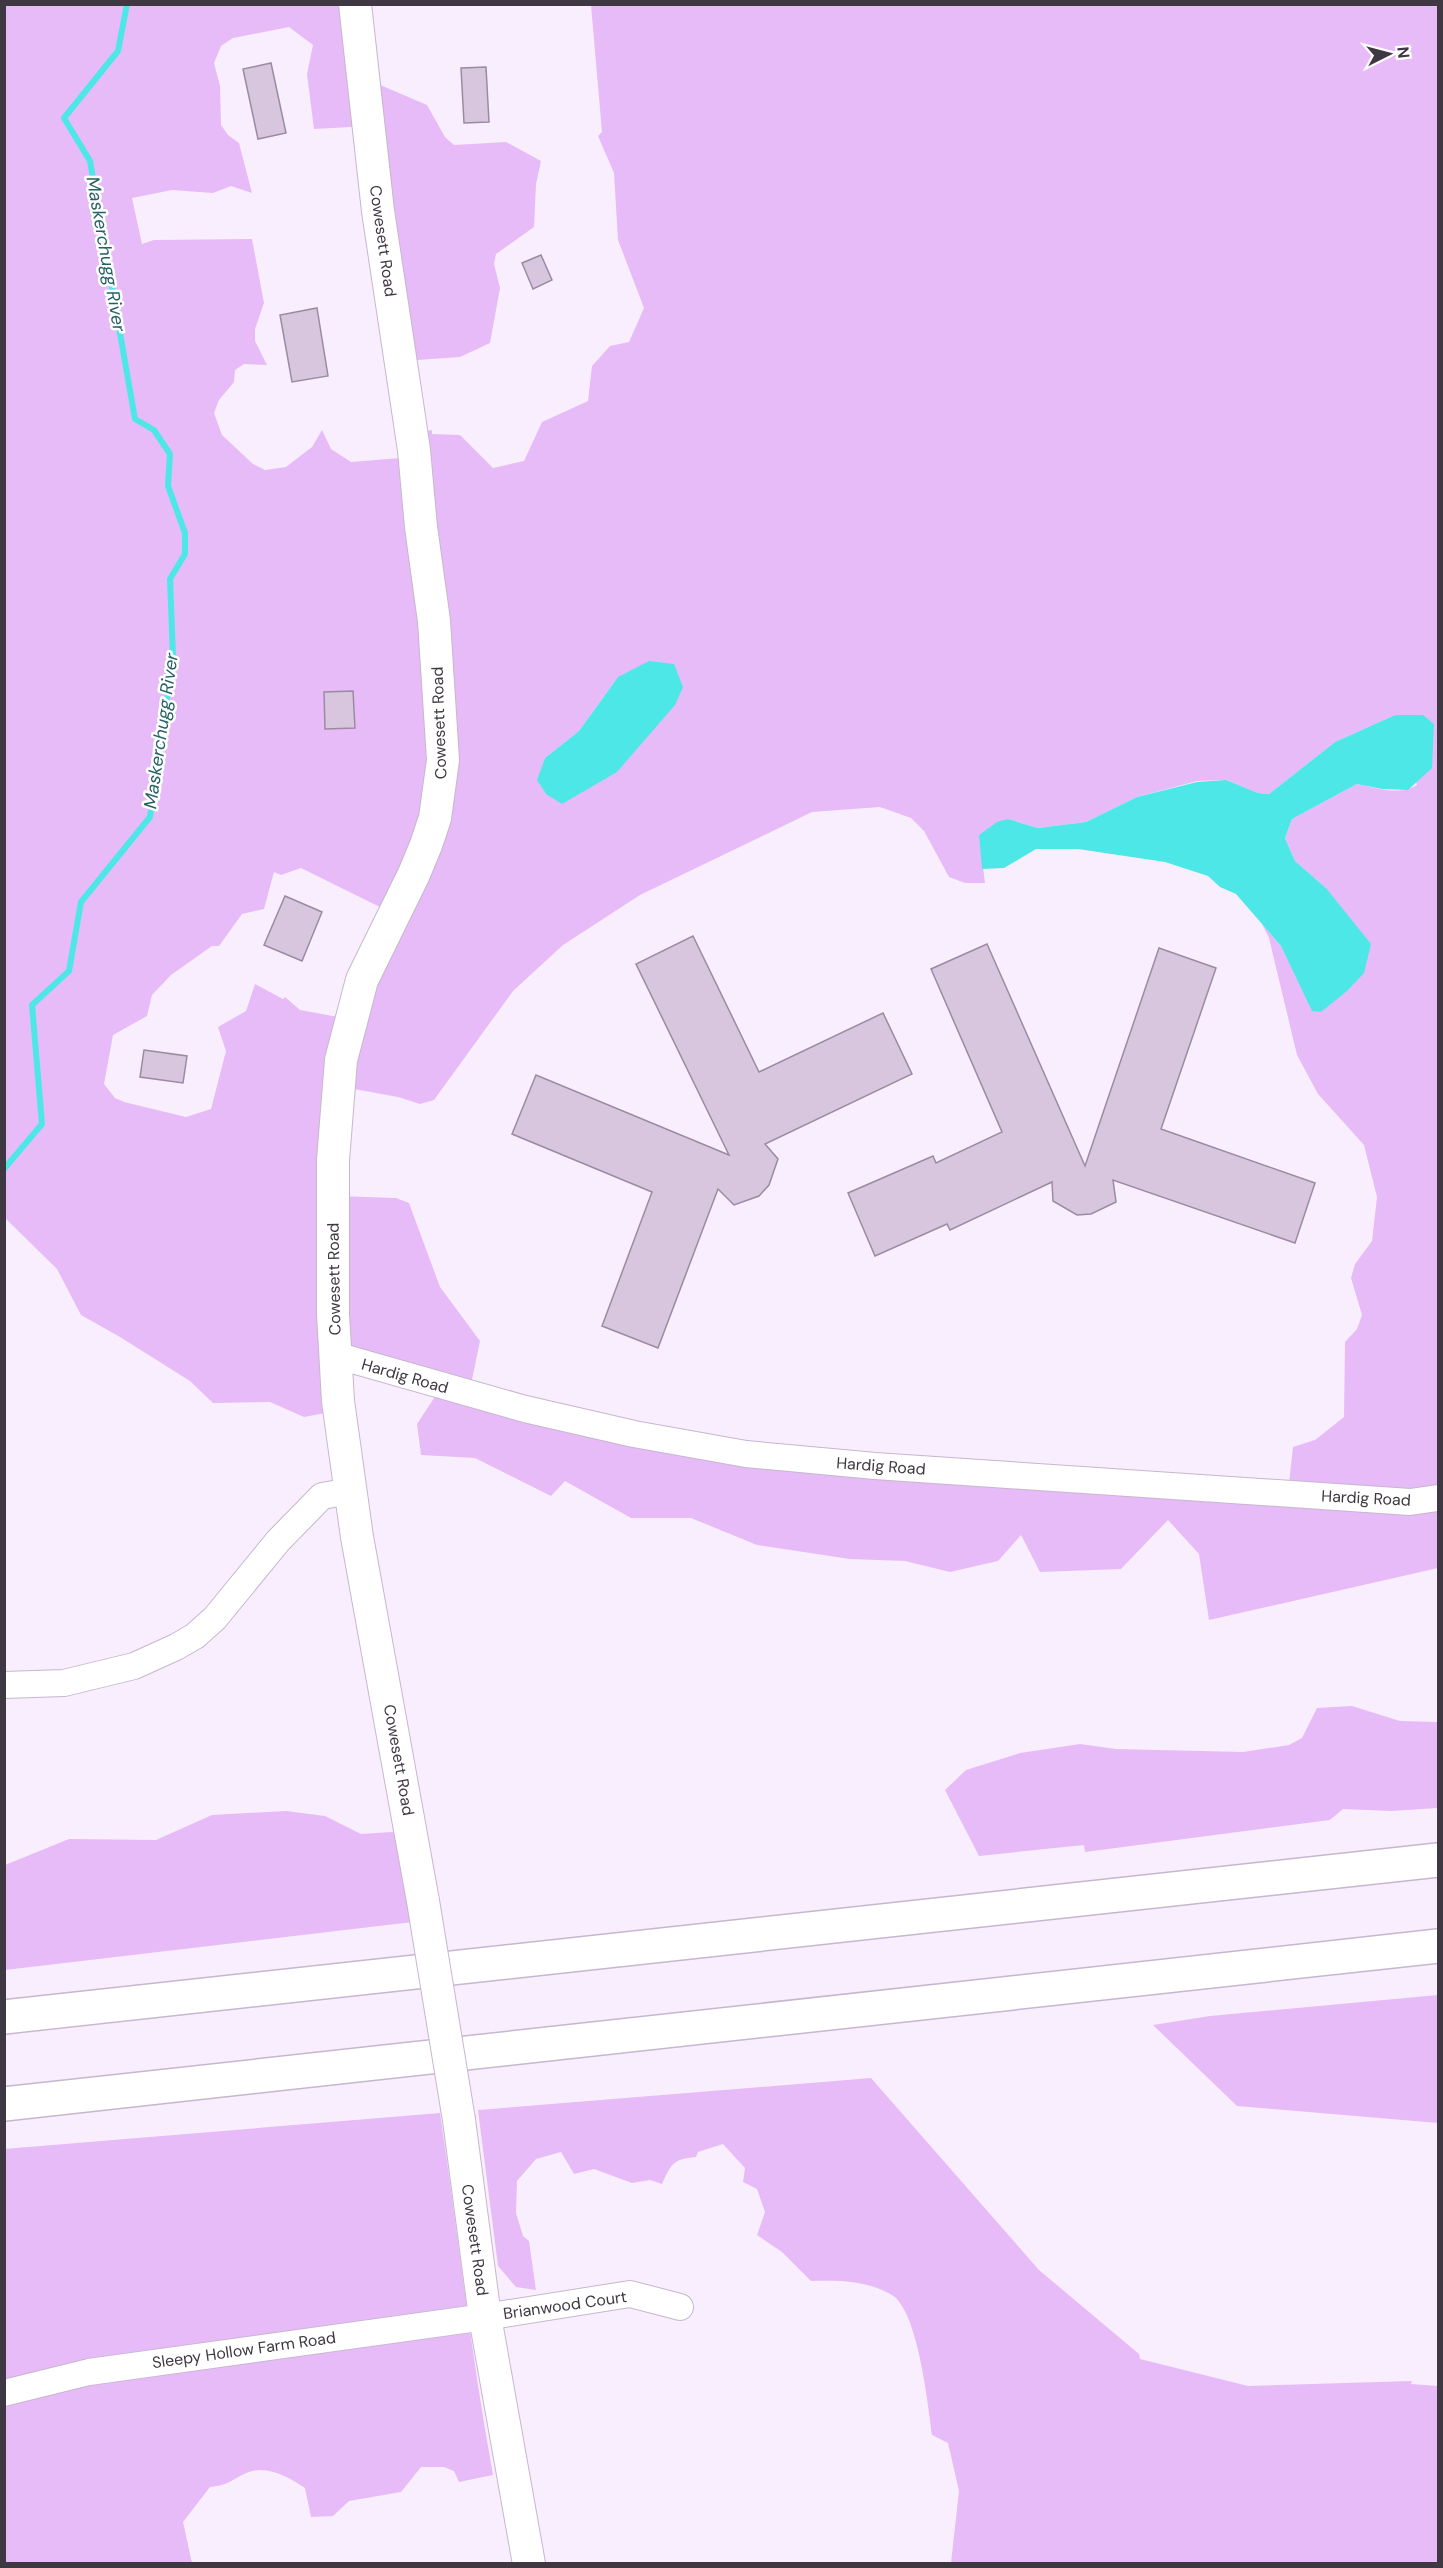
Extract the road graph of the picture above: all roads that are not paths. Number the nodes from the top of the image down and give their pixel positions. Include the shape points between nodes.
1 (356, 4) edge
2 (335, 1355) junction
3 (351, 1491) junction
4 (1438, 1498) edge
5 (4, 1685) edge
6 (1438, 1860) edge
7 (1438, 1946) edge
8 (4, 2017) edge
9 (4, 2104) edge
10 (680, 2307) dead end
11 (485, 2317) junction
12 (4, 2393) edge
13 (529, 2564) edge

1 - 2 main road, Cowesett Road via 378,211 414,450 434,621 443,760 435,818 426,845 362,980 341,1060 333,1160
2 - 3 main road, Cowesett Road
2 - 4 street, Hardig Road via 525,1409 746,1454 1410,1502
3 - 5 street via 322,1496 278,1541 215,1618 176,1647 134,1666 64,1683
3 - 11 main road, Cowesett Road, bridge via 459,2120
6 - 8 highway
7 - 9 highway
10 - 11 street, Brianwood Court via 630,2294
11 - 12 street, Sleepy Hollow Farm Road via 89,2372
11 - 13 main road, Cowesett Road

